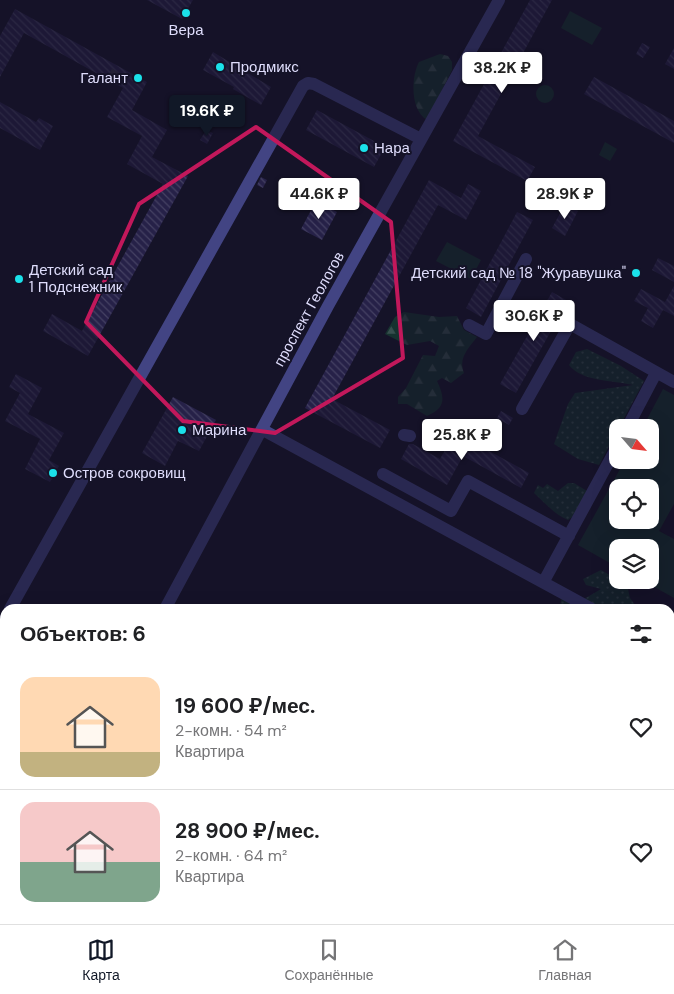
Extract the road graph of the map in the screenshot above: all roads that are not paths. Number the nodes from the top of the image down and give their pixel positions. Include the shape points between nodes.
1 (499, 0) edge
2 (421, 139) junction
3 (526, 259) dead end
4 (469, 325) dead end
5 (656, 373) junction
6 (674, 382) edge
7 (522, 409) dead end
8 (632, 419) edge
9 (263, 430) junction
10 (609, 462) edge
11 (383, 474) dead end
12 (569, 536) junction
13 (544, 581) junction
14 (13, 604) edge
15 (168, 604) edge
16 (583, 604) edge

1 - 2 street, проспект Геологов
2 - 9 street, проспект Геологов
2 - 14 street via 314,84 308,82 303,86
3 - 4 street via 486,334
5 - 6 street
5 - 7 street via 570,324
5 - 8 street
9 - 13 street
9 - 15 street, проспект Геологов
10 - 12 street
11 - 12 street via 451,511 468,481
12 - 13 street
13 - 16 street

